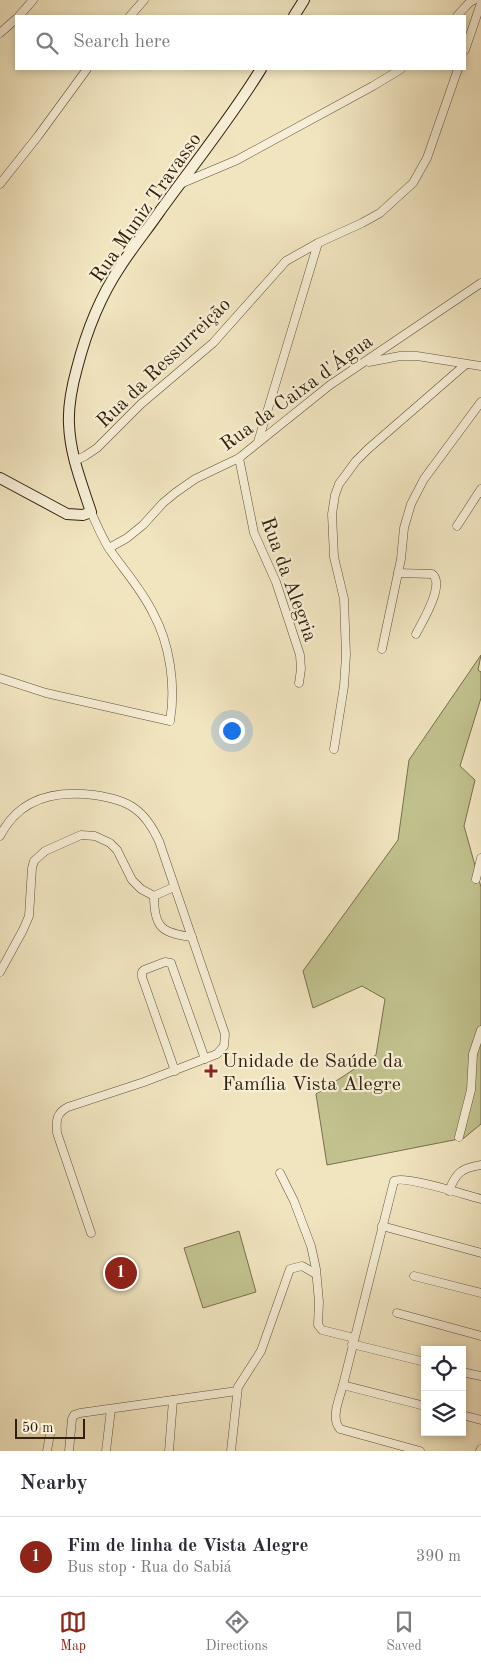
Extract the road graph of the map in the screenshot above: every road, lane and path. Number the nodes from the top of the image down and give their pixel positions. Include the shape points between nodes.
1 (33, 0) edge
2 (144, 0) edge
3 (304, 0) edge
4 (472, 1) edge
5 (481, 3) edge
6 (20, 15) edge
7 (131, 15) edge
8 (295, 15) edge
9 (458, 15) edge
10 (15, 20) edge
11 (0, 33) edge
12 (466, 47) edge
13 (86, 70) edge
14 (260, 70) edge
15 (398, 70) edge
16 (458, 70) edge
17 (0, 184) edge
18 (180, 184) junction
19 (318, 243) junction
20 (481, 283) edge
21 (362, 364) junction
22 (466, 364) junction
23 (481, 366) edge
24 (481, 402) edge
25 (258, 442) junction
26 (239, 458) junction
27 (74, 461) junction
28 (0, 478) edge
29 (481, 489) edge
30 (91, 512) junction
31 (458, 526) dead end
32 (109, 548) junction
33 (398, 573) junction
34 (416, 634) dead end
35 (382, 649) dead end
36 (0, 678) edge
37 (299, 683) dead end
38 (334, 749) dead end
39 (0, 836) edge
40 (481, 858) edge
41 (476, 879) dead end
42 (174, 887) junction
43 (154, 896) junction
44 (192, 937) junction
45 (0, 972) edge
46 (481, 1030) edge
47 (205, 1059) junction
48 (175, 1071) junction
49 (459, 1136) dead end
50 (481, 1165) edge
51 (280, 1173) dead end
52 (449, 1191) junction
53 (481, 1199) edge
54 (382, 1226) junction
55 (91, 1233) dead end
56 (481, 1252) edge
57 (316, 1274) junction
58 (414, 1276) dead end
59 (481, 1293) edge
60 (397, 1313) dead end
61 (481, 1336) edge
62 (353, 1341) junction
63 (421, 1361) edge
64 (466, 1373) edge
65 (481, 1376) edge
66 (343, 1385) junction
67 (237, 1391) junction
68 (173, 1400) junction
69 (421, 1405) edge
70 (111, 1409) junction
71 (466, 1416) edge
72 (481, 1420) edge
73 (50, 1434) dead end
74 (47, 1451) edge
75 (69, 1451) edge
76 (106, 1451) edge
77 (169, 1451) edge
78 (231, 1451) edge
79 (420, 1451) edge

1 - 6 street
2 - 7 street
3 - 8 street
4 - 9 street
5 - 12 street
10 - 11 street
13 - 17 street
14 - 18 street, Rua Muniz Travasso
15 - 18 street via 237,160
16 - 19 street, Rua da Ressurreição via 427,158 413,183 380,213
18 - 27 street, Rua Muniz Travasso via 120,267 91,325 69,404 68,424
19 - 25 street
19 - 27 street, Rua da Ressurreição via 286,261 213,343 141,404 97,448
20 - 21 street, Rua da Caixa d'Água
21 - 22 street via 400,356
21 - 25 street, Rua da Caixa d'Água
22 - 23 street
22 - 38 street via 368,449 337,488 332,532 335,564 344,599 346,655
24 - 33 street via 424,479 411,504
25 - 26 street, Rua da Caixa d'Água
26 - 32 street, Rua da Caixa d'Água via 182,488 163,503 143,526
26 - 37 street, Rua da Alegria via 254,533 276,582 300,655
27 - 30 street, Rua Muniz Travasso
28 - 30 street via 67,514
29 - 31 street
30 - 32 street, Rua Muniz Travasso
32 - 36 street, Rua Muniz Travasso via 153,612 164,640 171,676 170,721 46,693
33 - 34 street via 432,574 438,582 431,606
33 - 35 street
39 - 42 street via 16,814 43,798 64,794 106,797 128,804 152,826
40 - 41 street
42 - 43 street
42 - 44 street
43 - 44 street via 154,914 165,930
43 - 45 street via 132,880 117,850 103,838 81,835 45,851 32,868 29,916
44 - 47 street via 225,1034 224,1046 217,1054
46 - 49 street via 473,1054 471,1090
47 - 48 street
47 - 48 street via 171,963 144,970 142,977
48 - 55 street via 61,1110 57,1133
50 - 52 street via 464,1168
51 - 57 street via 311,1246
52 - 53 street
52 - 54 street via 412,1181 394,1181
54 - 56 street
54 - 62 street
57 - 62 street via 319,1328
57 - 67 street via 302,1266 290,1269 261,1351
58 - 59 street
60 - 61 street
62 - 63 street
62 - 66 street
64 - 65 street
66 - 69 street
66 - 79 street via 336,1417 340,1429
67 - 68 street
67 - 78 street
68 - 70 street
68 - 77 street
70 - 75 street via 74,1415
70 - 76 street
71 - 72 street
73 - 74 street

